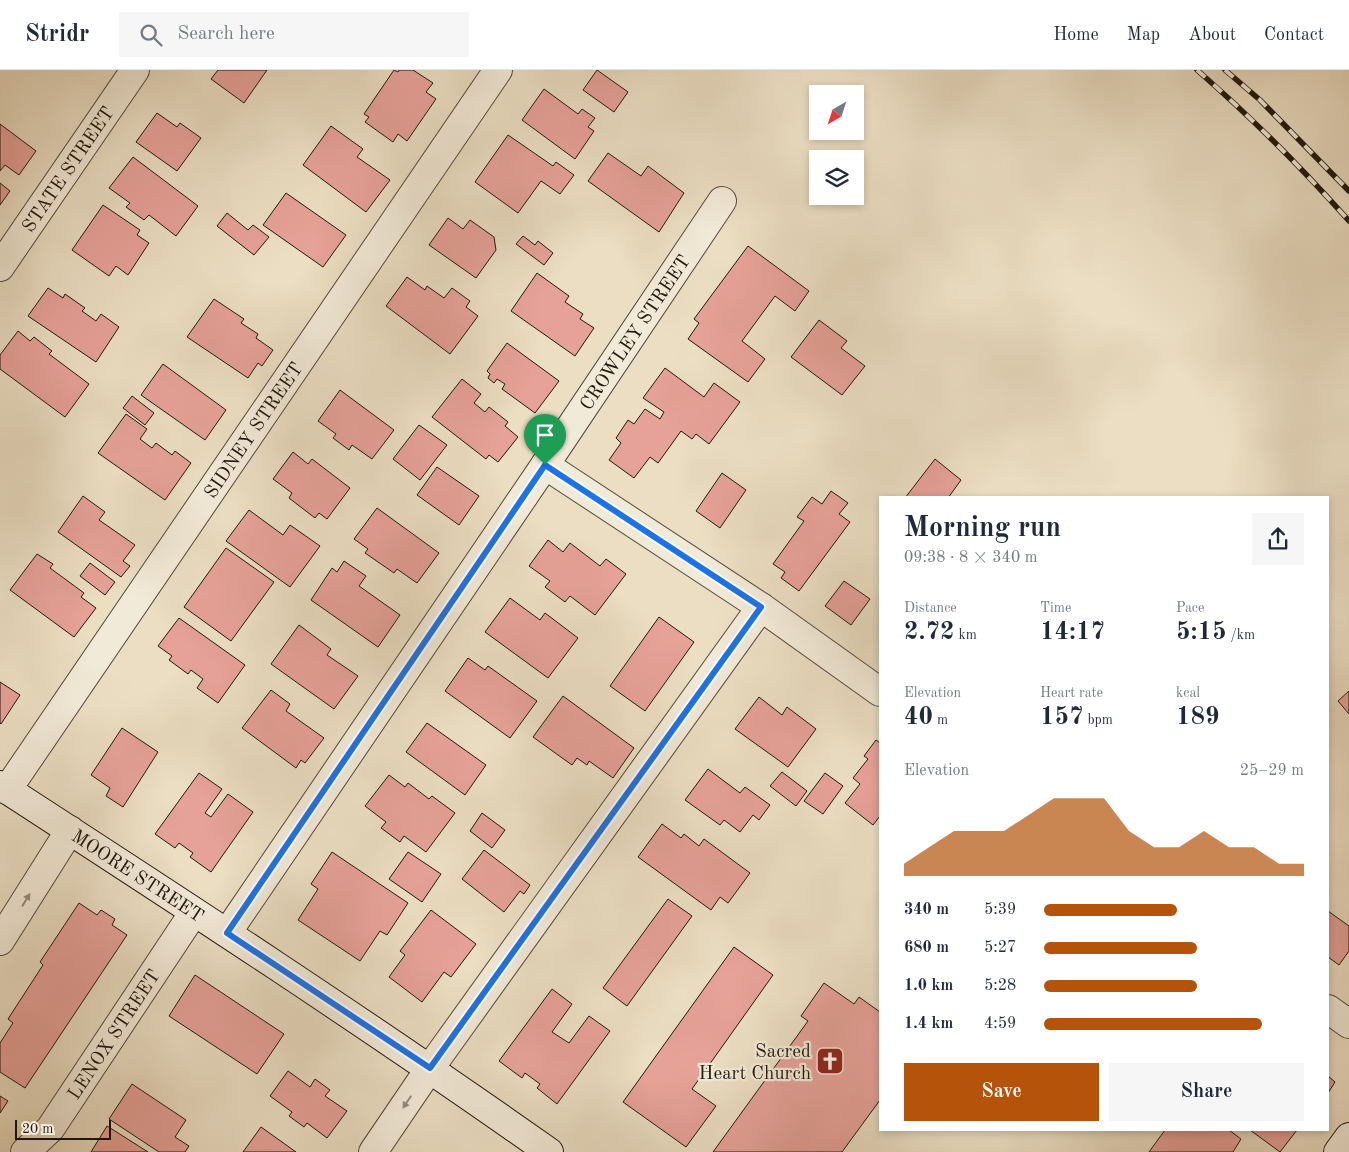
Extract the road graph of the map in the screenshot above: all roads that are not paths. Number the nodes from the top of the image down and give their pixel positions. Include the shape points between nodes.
1 (135, 70) edge
2 (498, 70) edge
3 (722, 201) dead end
4 (0, 267) edge
5 (545, 465) junction
6 (761, 607) junction
7 (879, 691) edge
8 (4, 788) edge
9 (70, 830) junction
10 (194, 912) junction
11 (227, 933) junction
12 (0, 941) edge
13 (1329, 1010) edge
14 (1349, 1024) edge
15 (430, 1068) junction
16 (1349, 1137) edge
17 (25, 1152) edge
18 (373, 1152) edge
19 (549, 1152) edge
20 (1338, 1152) edge

1 - 4 street, STATE STREET
2 - 8 street, SIDNEY STREET
3 - 5 street, CROWLEY STREET
5 - 6 street
5 - 11 street, CROWLEY STREET
6 - 7 street
6 - 15 street
8 - 9 street, MOORE STREET
9 - 10 street, MOORE STREET
12 -> 9 street
10 - 11 street, MOORE STREET
10 - 17 street, LENOX STREET via 50,1129
11 - 15 street, MOORE STREET
13 - 14 street
15 -> 18 street
15 - 19 street, MOORE STREET
16 - 20 street

